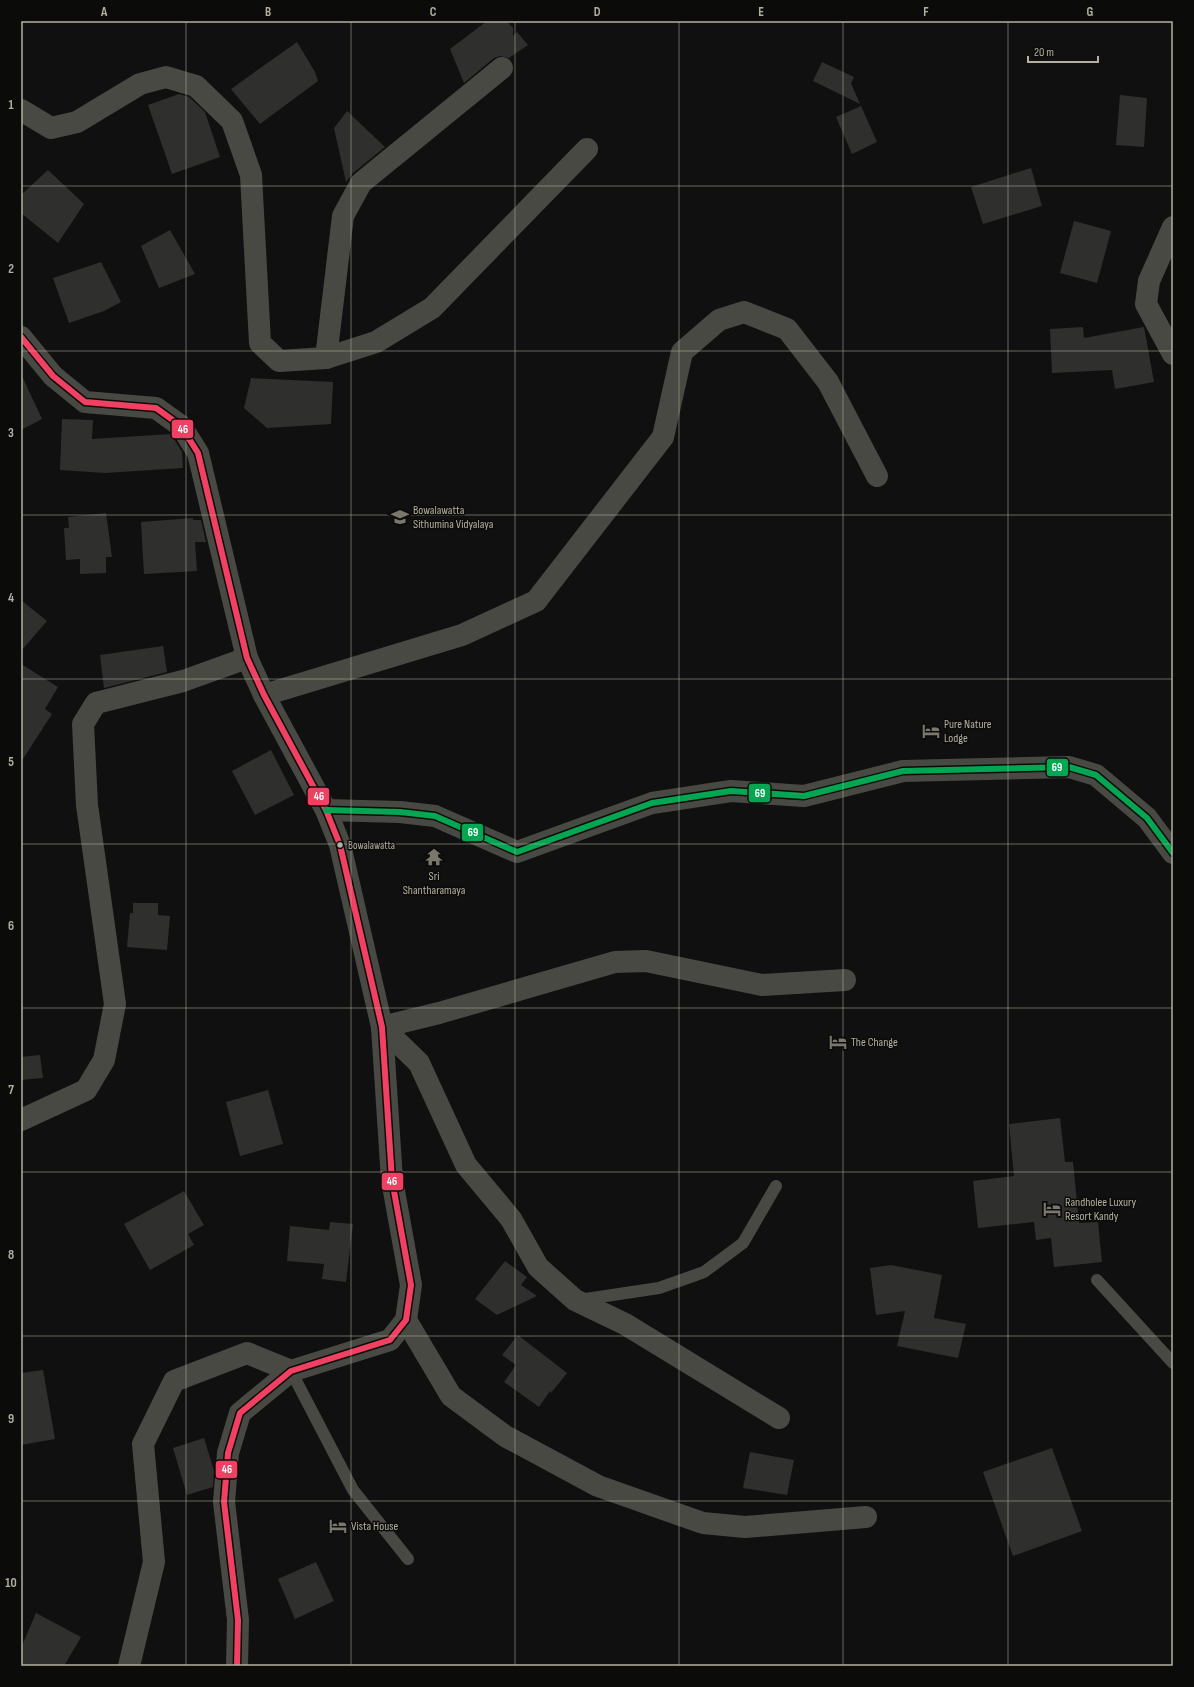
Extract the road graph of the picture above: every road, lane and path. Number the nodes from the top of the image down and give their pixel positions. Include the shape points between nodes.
1 (502, 68) dead end
2 (21, 110) edge
3 (587, 148) dead end
4 (1173, 227) edge
5 (21, 337) edge
6 (1173, 354) edge
7 (326, 358) junction
8 (876, 476) dead end
9 (247, 658) junction
10 (264, 694) junction
11 (326, 810) junction
12 (1173, 853) edge
13 (845, 980) dead end
14 (382, 1027) junction
15 (21, 1120) edge
16 (776, 1186) dead end
17 (1097, 1280) dead end
18 (575, 1300) junction
19 (406, 1320) junction
20 (1173, 1363) edge
21 (291, 1371) junction
22 (779, 1418) dead end
23 (866, 1517) dead end
24 (408, 1559) dead end
25 (129, 1666) edge
26 (237, 1666) edge

1 - 7 street via 361,183 343,216
2 - 7 street via 51,128 77,122 140,84 166,77 196,86 232,121 251,175 260,343 279,361
3 - 7 street via 432,308 376,342
4 - 6 street via 1149,281 1146,304
5 - 9 street via 53,376 85,402 156,408 181,426 198,453
8 - 10 street via 828,382 787,329 744,312 719,320 682,352 663,438 536,601 462,635
9 - 10 street
9 - 15 street via 183,681 96,703 83,724 87,805 114,1004 104,1060 86,1090
10 - 11 street
11 - 12 street via 400,812 435,816 517,852 652,803 731,791 804,796 904,771 1069,766 1096,775 1147,818
11 - 14 street via 340,845
13 - 14 street via 762,985 646,961 614,962
14 - 18 street via 419,1063 466,1165 510,1219 538,1267
14 - 19 street via 392,1180 411,1285
16 - 18 lane via 743,1243 704,1272 658,1288
17 - 20 lane
18 - 22 street via 625,1324
19 - 21 street via 390,1340
19 - 23 street via 451,1396 505,1436 598,1486 703,1523 745,1527
21 - 24 lane via 354,1490
21 - 25 street via 247,1353 174,1381 143,1444 154,1562
21 - 26 street via 240,1413 228,1453 224,1502 238,1620

